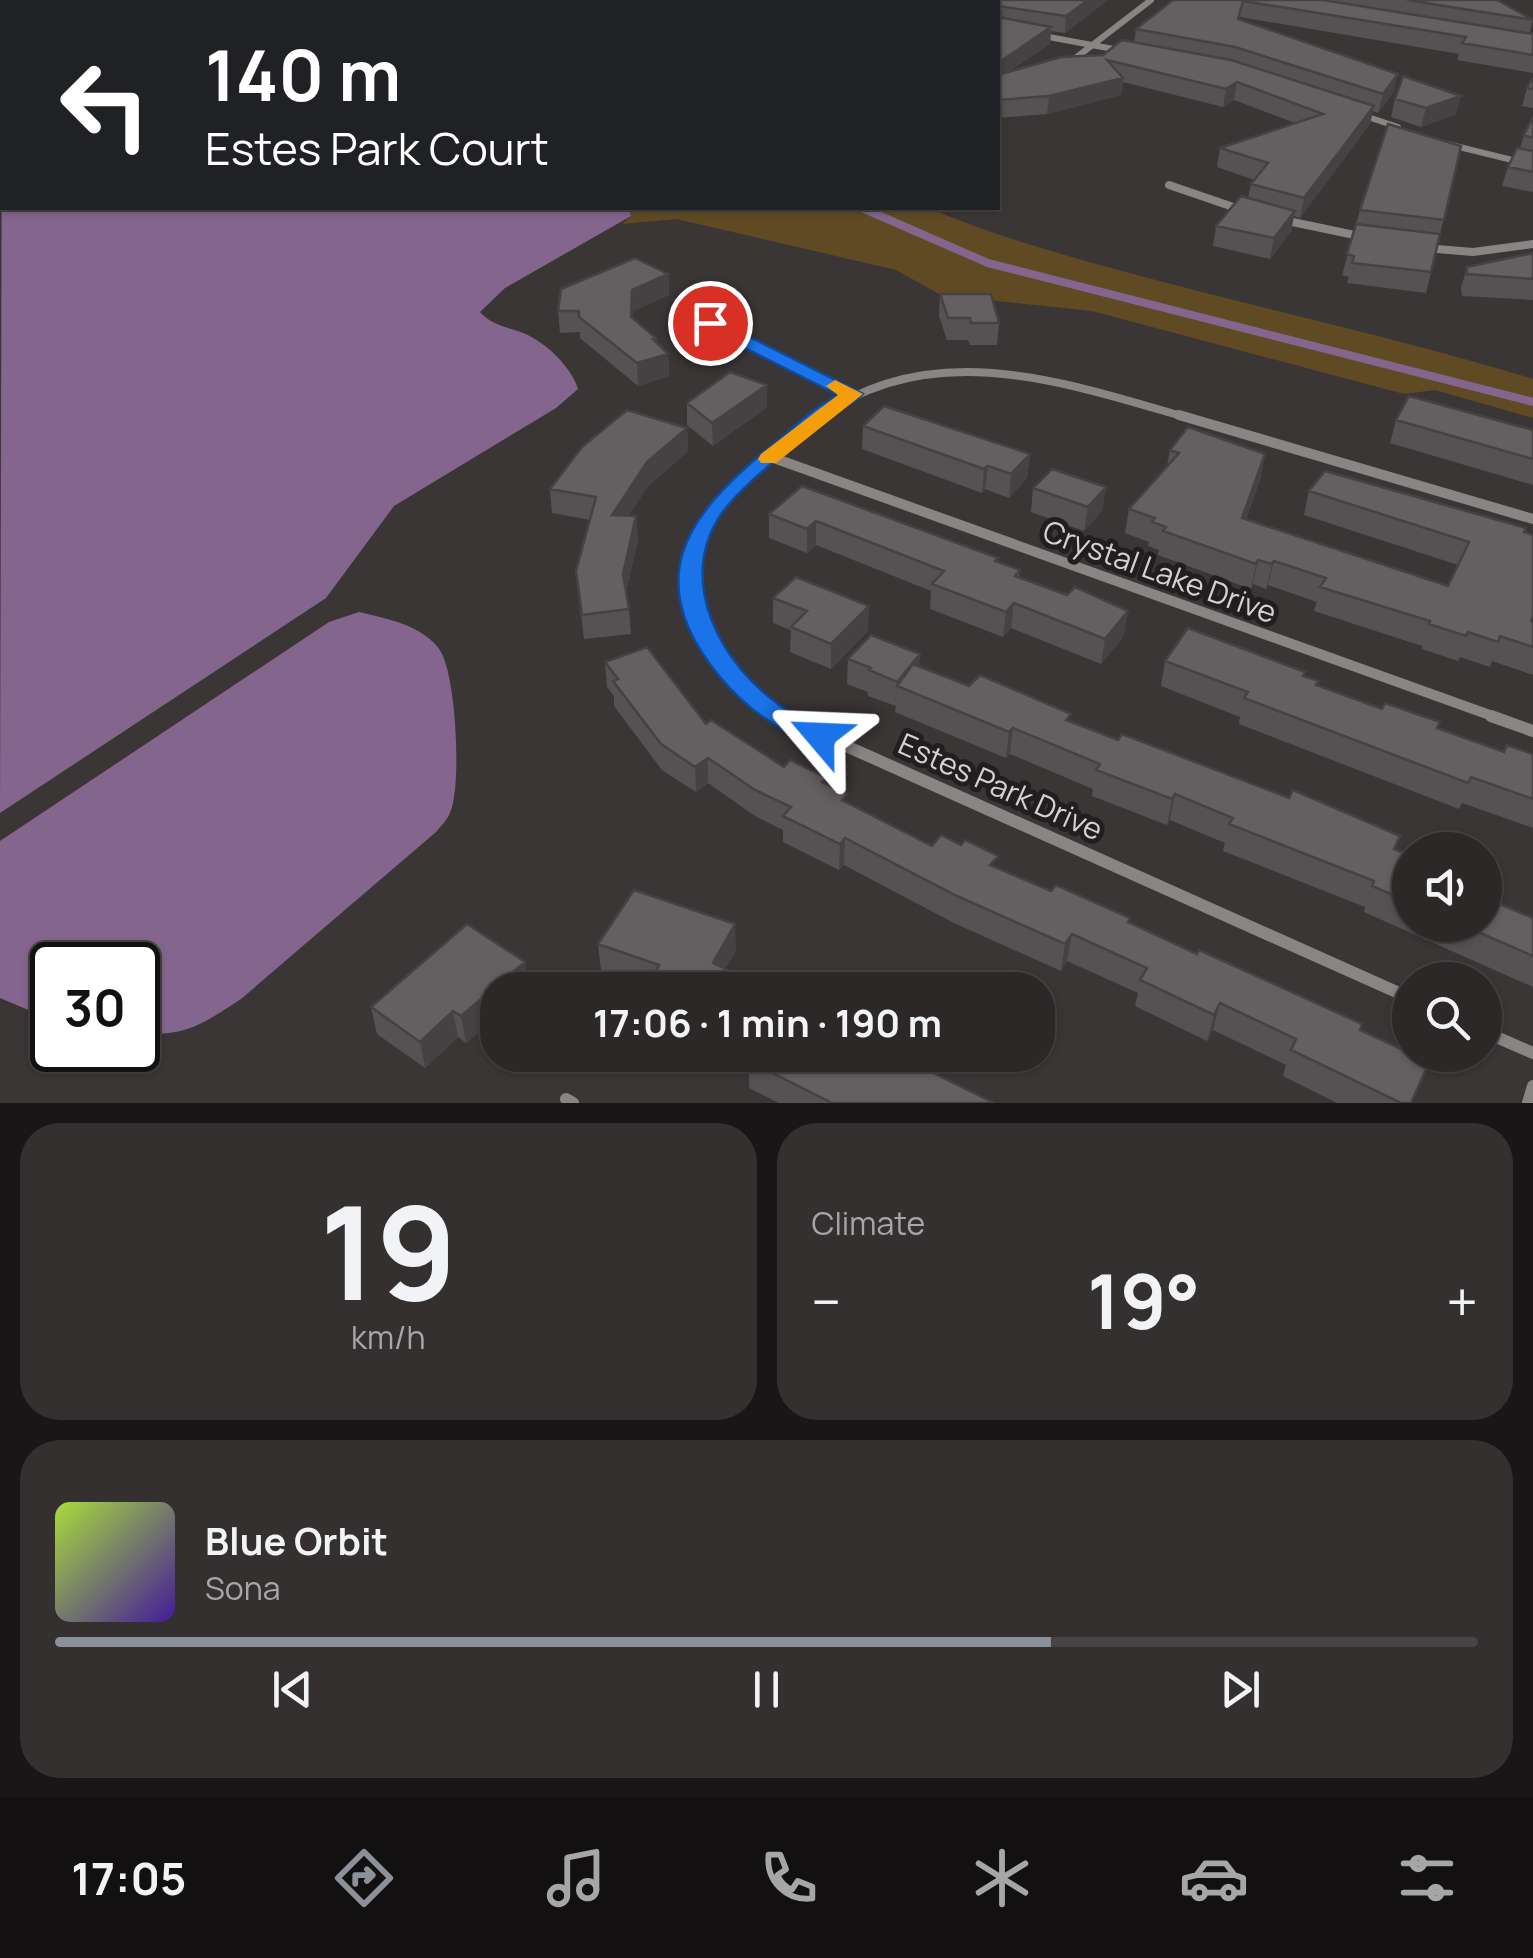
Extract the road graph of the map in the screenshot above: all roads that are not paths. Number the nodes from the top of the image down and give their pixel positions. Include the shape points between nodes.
1 (1151, 0) edge
2 (1020, 32) edge
3 (1091, 45) junction
4 (1126, 52) edge
5 (1064, 66) edge
6 (1356, 112) edge
7 (1401, 128) edge
8 (1430, 138) edge
9 (1533, 165) edge
10 (1168, 185) dead end
11 (1248, 212) edge
12 (1266, 216) edge
13 (1380, 241) edge
14 (1533, 244) edge
15 (1418, 248) edge
16 (710, 323) dead end
17 (853, 394) junction
18 (771, 456) junction
19 (1533, 519) edge
20 (1533, 732) edge
21 (1392, 990) edge
22 (1502, 1039) edge
23 (1533, 1053) edge
24 (1533, 1086) edge
25 (1528, 1103) edge

1 - 3 street
2 - 3 street
3 - 4 street
3 - 5 street
6 - 7 street
8 - 9 street
10 - 11 street
12 - 13 street
14 - 15 street via 1474,252
16 - 17 street
17 - 18 street, Estes Park Drive
17 - 19 street, Estes Park Drive via 948,371 1026,374
18 - 20 street, Crystal Lake Drive
18 - 21 street, Estes Park Drive via 713,510 698,536 691,590 716,656 772,713
22 - 23 street
24 - 25 street

